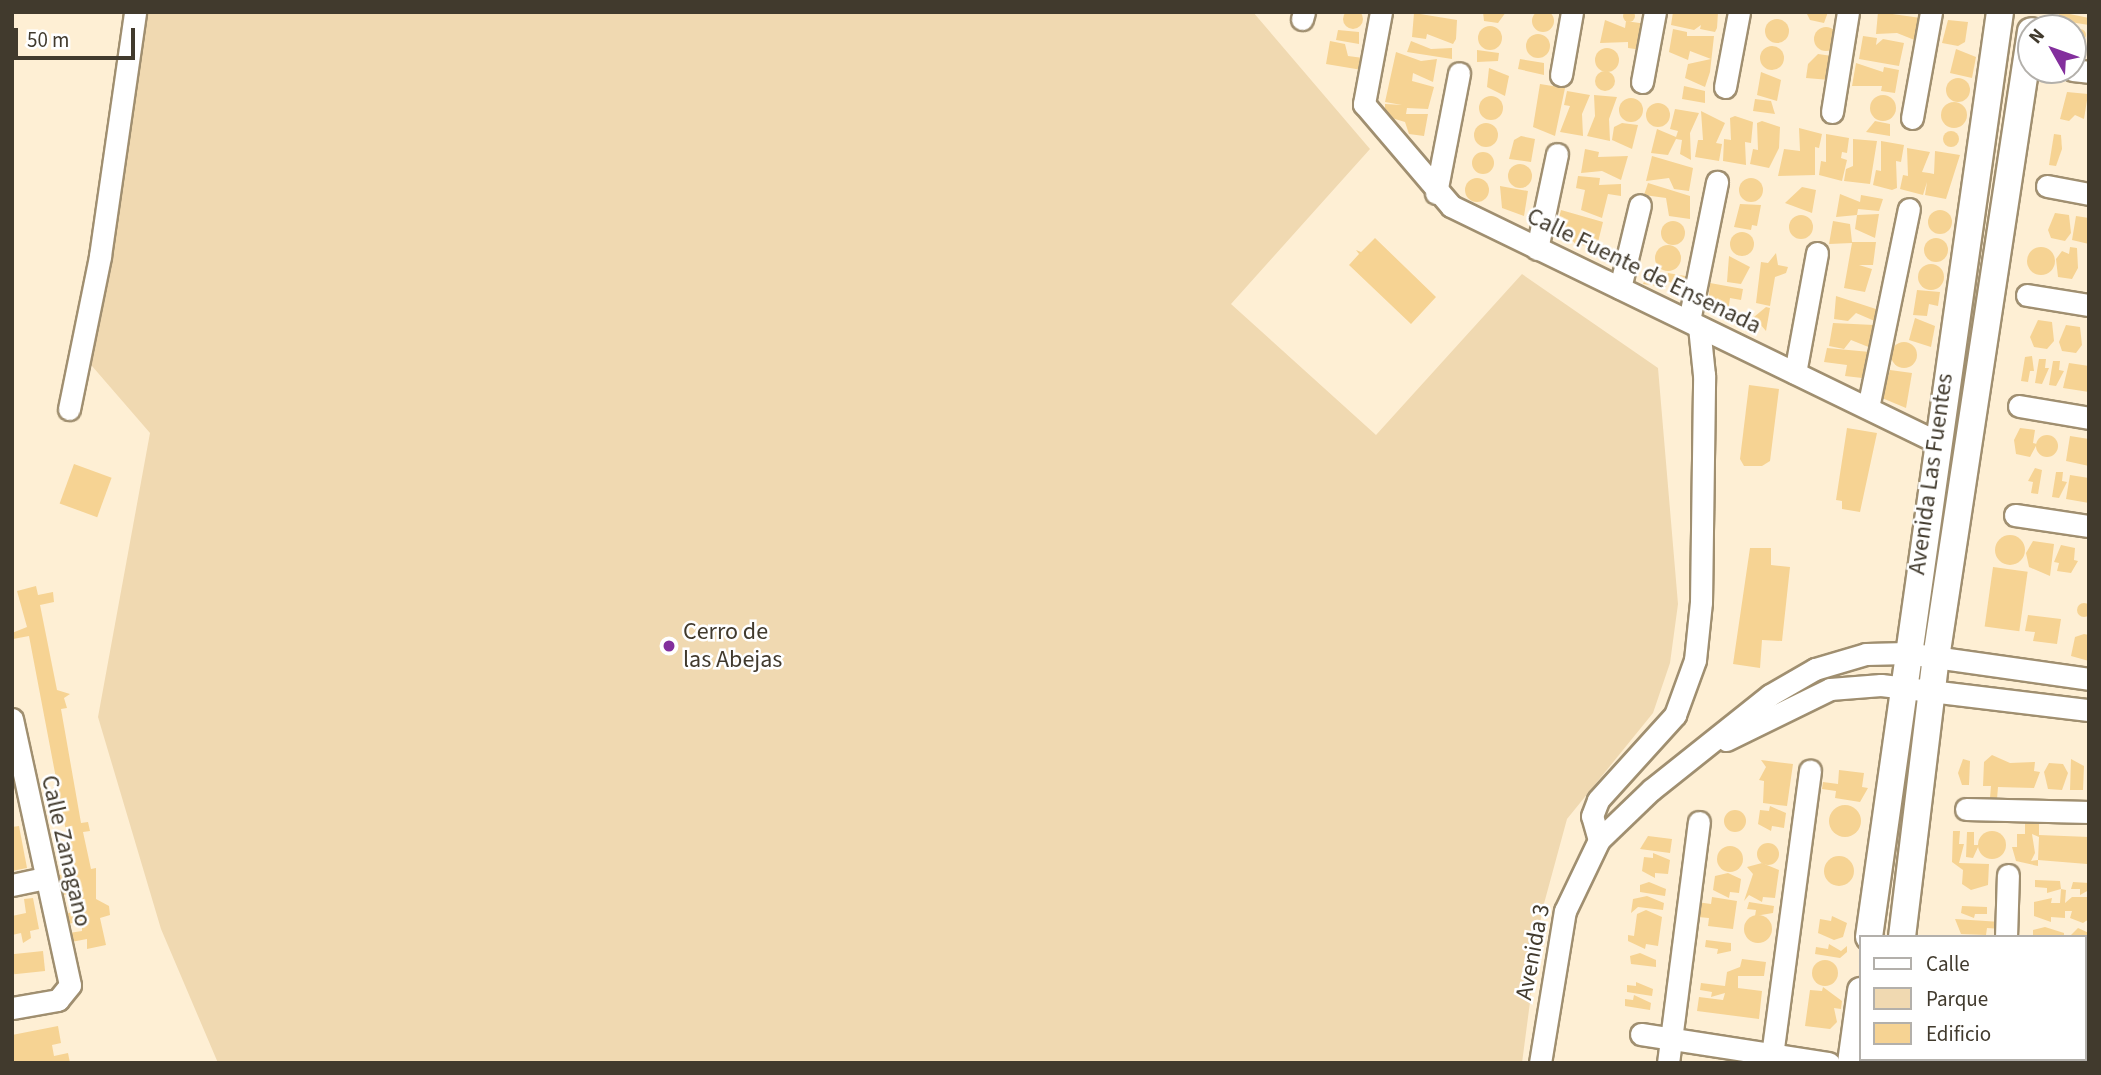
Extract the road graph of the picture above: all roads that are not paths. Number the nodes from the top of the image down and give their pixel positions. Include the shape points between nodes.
1 (135, 12) edge
2 (1381, 12) edge
3 (1572, 12) edge
4 (1655, 12) edge
5 (1739, 12) edge
6 (1849, 12) edge
7 (1931, 12) edge
8 (2000, 12) edge
9 (1459, 74) dead end
10 (1561, 75) dead end
11 (1642, 82) dead end
12 (2023, 84) edge
13 (1725, 87) dead end
14 (1832, 112) dead end
15 (1912, 118) dead end
16 (1557, 154) dead end
17 (1717, 182) dead end
18 (2048, 186) dead end
19 (1436, 193) junction
20 (2089, 194) edge
21 (1640, 205) dead end
22 (1909, 209) dead end
23 (1537, 248) junction
24 (1817, 253) dead end
25 (1620, 288) junction
26 (2027, 295) dead end
27 (2089, 305) edge
28 (1694, 324) junction
29 (1795, 373) junction
30 (2019, 406) dead end
31 (1868, 408) junction
32 (69, 409) dead end
33 (2089, 418) edge
34 (1935, 441) junction
35 (2015, 515) dead end
36 (2089, 526) edge
37 (1907, 653) junction
38 (1936, 658) junction
39 (2089, 679) edge
40 (1806, 687) junction
41 (1903, 688) junction
42 (1932, 691) junction
43 (2089, 710) edge
44 (12, 719) edge
45 (16, 768) edge
46 (1810, 771) dead end
47 (1966, 809) dead end
48 (2089, 812) edge
49 (1699, 822) dead end
50 (1599, 840) junction
51 (2008, 876) dead end
52 (44, 878) junction
53 (12, 885) edge
54 (1869, 935) edge
55 (1902, 935) edge
56 (2006, 935) edge
57 (1860, 998) edge
58 (12, 1008) edge
59 (1641, 1034) dead end
60 (1671, 1039) junction
61 (1771, 1058) edge
62 (1540, 1063) edge
63 (1668, 1063) edge
64 (1829, 1063) edge
65 (1851, 1063) edge

1 - 32 street via 100,256
2 - 19 street, Calle Fuente de Ensenada via 1364,104
3 - 10 street
4 - 11 street
5 - 13 street
6 - 14 street
7 - 15 street
8 - 34 main road, Avenida Las Fuentes
9 - 19 street
12 - 38 main road, Avenida Las Fuentes
16 - 23 street
17 - 28 street
18 - 20 street
19 - 23 street, Calle Fuente de Ensenada via 1451,206
21 - 25 street
22 - 31 street
23 - 25 street, Calle Fuente de Ensenada
24 - 29 street
25 - 28 street, Calle Fuente de Ensenada
26 - 27 street
28 - 29 street, Calle Fuente de Ensenada
28 - 50 street via 1704,375 1702,562 1695,660 1675,715 1598,800 1592,816
29 - 31 street, Calle Fuente de Ensenada
30 - 33 street
31 - 34 street, Calle Fuente de Ensenada
34 - 37 main road, Avenida Las Fuentes
35 - 36 street
37 - 38 street, Avenida 3
37 - 40 street, Avenida 3 via 1866,654
37 - 41 main road, Avenida Las Fuentes
38 - 39 street, Avenida 3
38 - 42 main road, Avenida Las Fuentes
40 - 41 street, Avenida 3
40 - 50 street, Avenida 3 via 1651,790
41 - 42 street, Avenida 3
41 - 54 main road, Avenida Las Fuentes
42 - 43 street, Avenida 3
42 - 55 main road, Avenida Las Fuentes
44 - 45 street, Calle Zanagano
45 - 52 street, Calle Zanagano
46 - 61 street
47 - 48 street
49 - 60 street
50 - 62 street, Avenida 3 via 1565,911
51 - 56 street
52 - 53 street
52 - 58 street, Calle Zanagano via 70,985 66,995
57 - 65 main road
59 - 60 street
60 - 61 street
60 - 63 street
61 - 64 street

